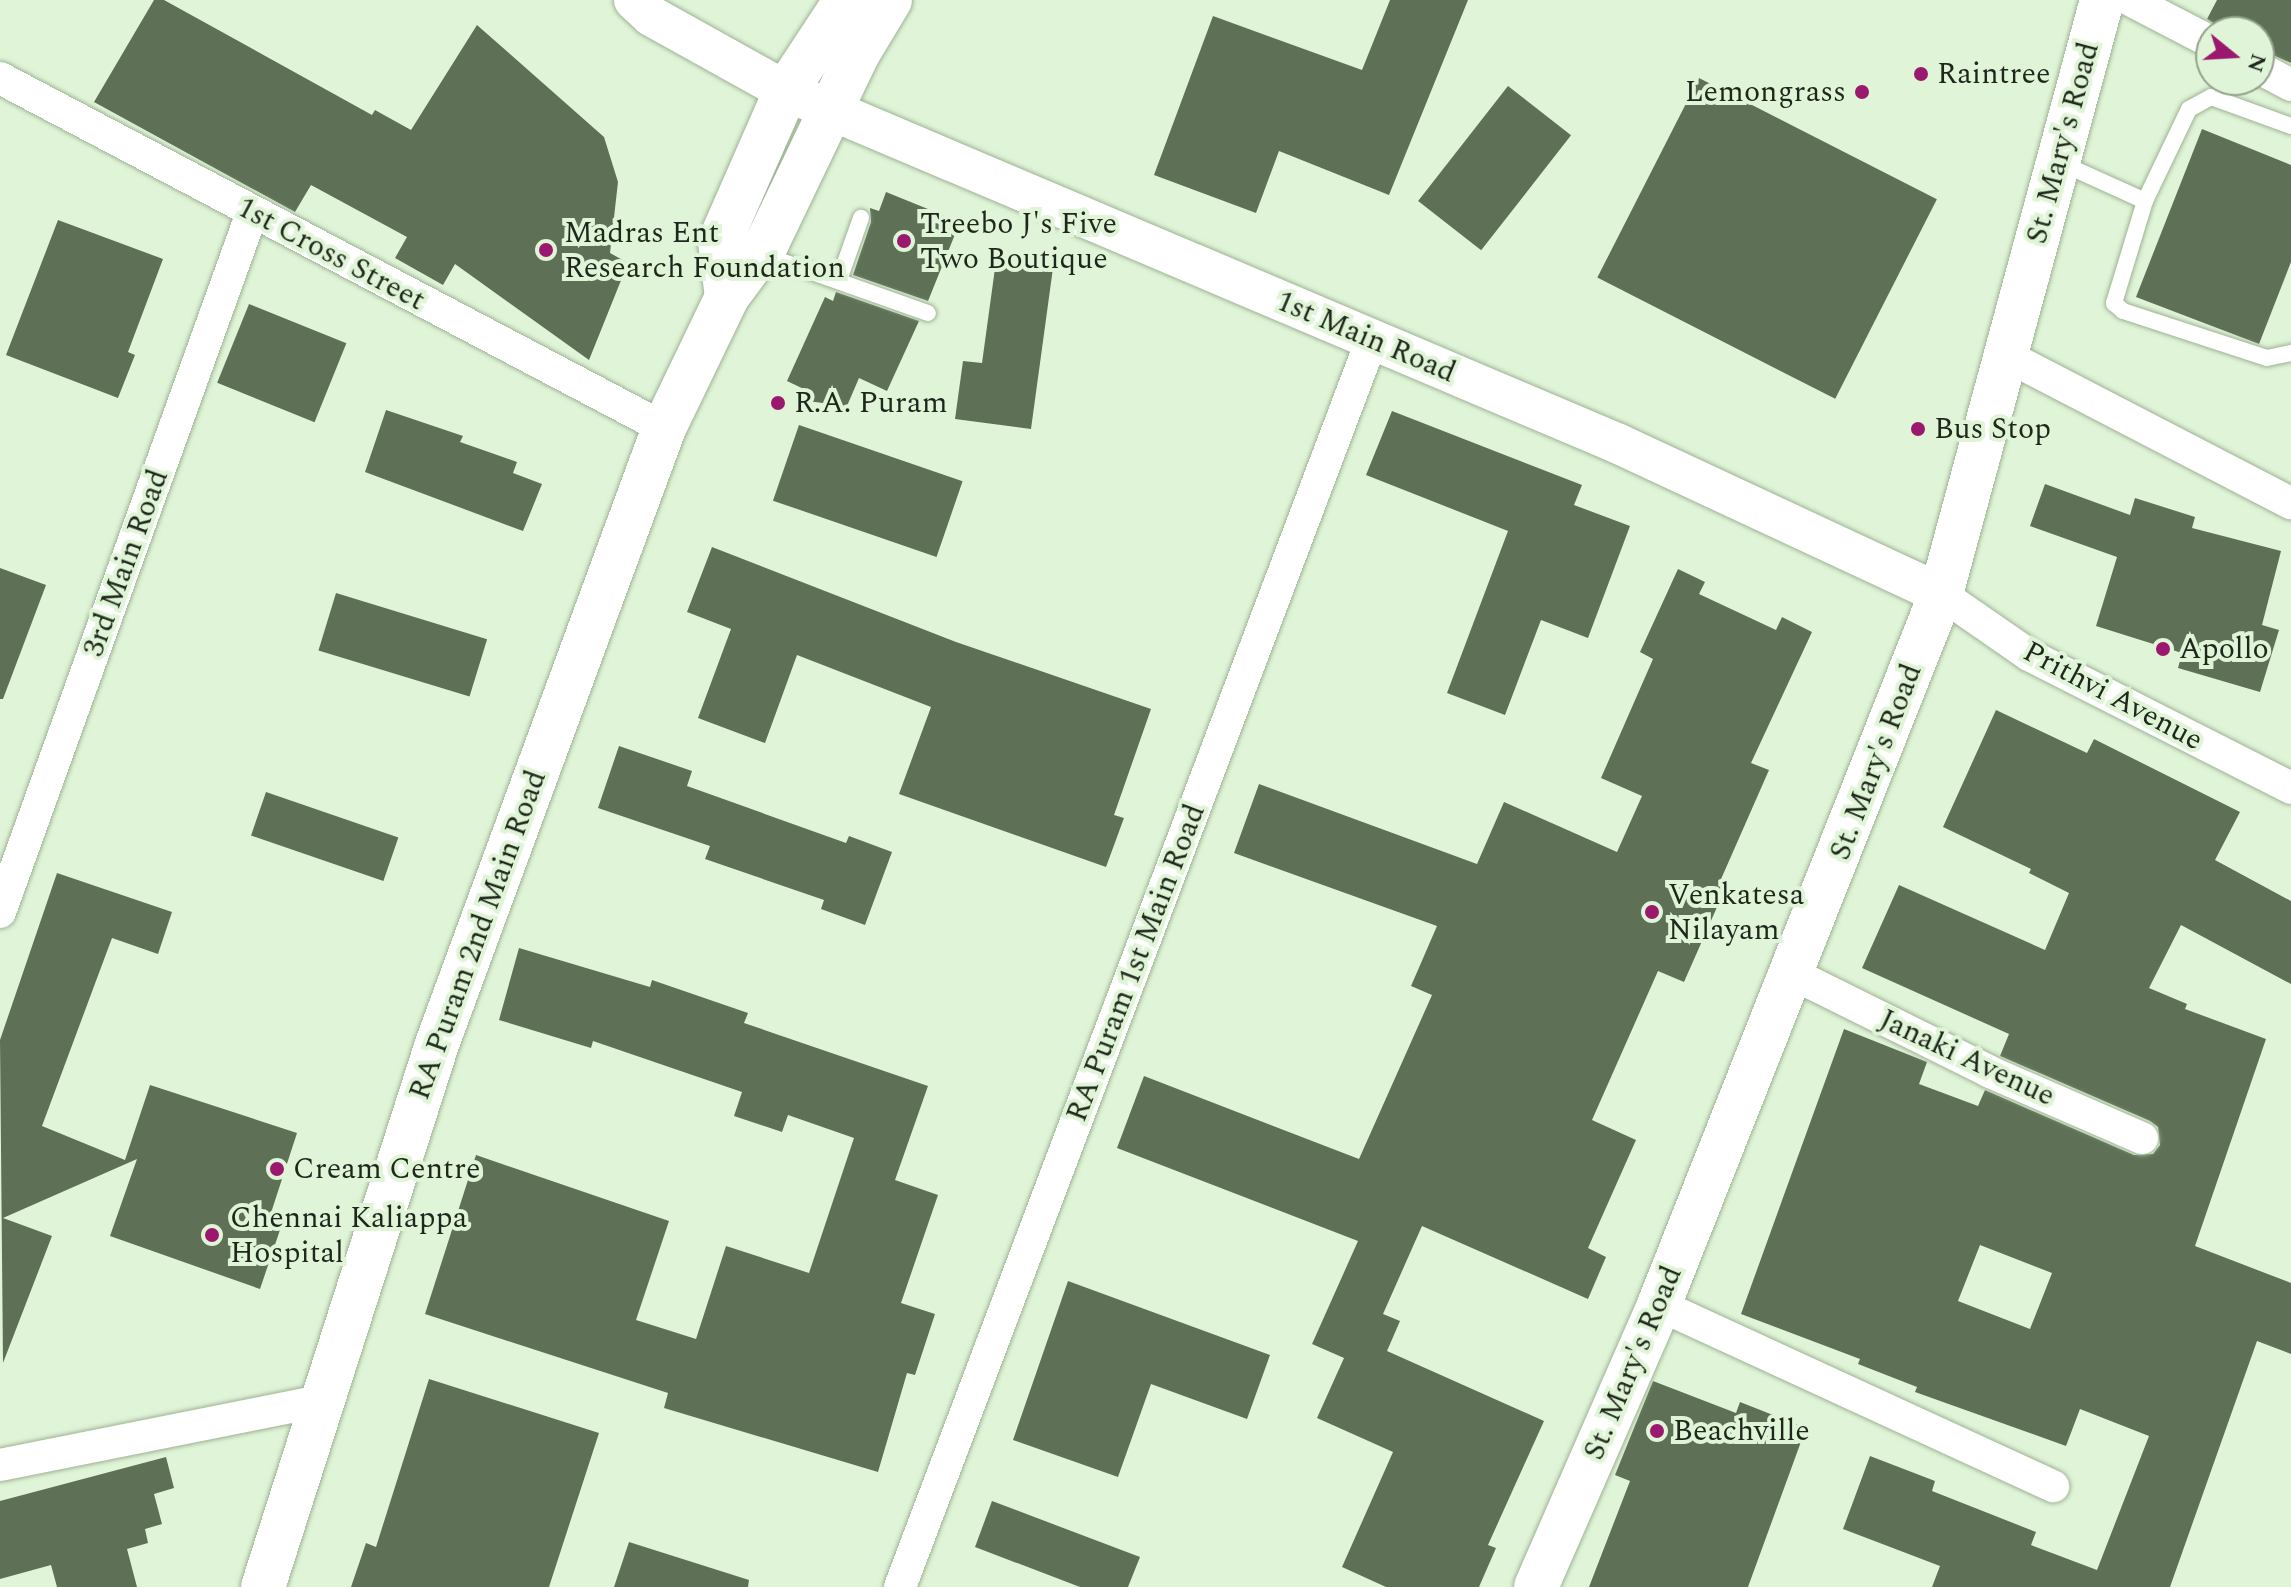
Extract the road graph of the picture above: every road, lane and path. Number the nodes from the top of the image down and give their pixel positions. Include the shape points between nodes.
1 (634, 0) edge
2 (846, 0) edge
3 (890, 0) edge
4 (2102, 0) edge
5 (2130, 0) edge
6 (2195, 34) edge
7 (0, 78) edge
8 (786, 91) junction
9 (830, 110) junction
10 (2291, 126) edge
11 (2060, 162) junction
12 (2145, 201) junction
13 (252, 213) junction
14 (861, 218) dead end
15 (759, 253) junction
16 (839, 280) junction
17 (727, 297) junction
18 (928, 313) dead end
19 (1372, 339) junction
20 (2291, 353) edge
21 (2005, 355) junction
22 (664, 428) junction
23 (2291, 503) edge
24 (1941, 594) junction
25 (2291, 788) edge
26 (0, 912) edge
27 (1793, 974) junction
28 (2142, 1138) dead end
29 (1659, 1305) junction
30 (320, 1401) junction
31 (0, 1465) edge
32 (2053, 1486) dead end
33 (263, 1587) edge
34 (900, 1587) edge
35 (1536, 1587) edge

1 - 8 street, 1st Main Road via 651,16
2 - 8 main road
3 - 9 main road, RA Puram 2nd Main Road
4 - 11 main road, St. Mary's Road
5 - 6 street
7 - 13 street, 1st Cross Street
8 - 9 street, 1st Main Road
8 - 17 main road via 720,241
9 - 15 main road, RA Puram 2nd Main Road
9 - 19 street, 1st Main Road
10 - 12 lane via 2234,102 2211,97 2198,102 2189,109
11 - 12 lane
11 - 21 main road, St. Mary's Road
12 - 20 lane via 2114,303 2123,311 2267,358
13 - 22 street, 1st Cross Street
13 - 26 street, 3rd Main Road
14 - 16 lane
15 - 16 lane
15 - 17 main road, RA Puram 2nd Main Road
16 - 18 lane
17 - 22 main road, RA Puram 2nd Main Road
19 - 24 street, 1st Main Road via 1619,444
19 - 34 street, RA Puram 1st Main Road
21 - 23 street
21 - 24 main road, St. Mary's Road
22 - 30 main road, RA Puram 2nd Main Road via 437,1044
24 - 25 street, Prithvi Avenue via 2029,655
24 - 27 main road, St. Mary's Road
27 - 28 street, Janaki Avenue via 1990,1072
27 - 29 main road, St. Mary's Road
29 - 32 street
29 - 35 main road, St. Mary's Road
30 - 31 street
30 - 33 main road, RA Puram 2nd Main Road

